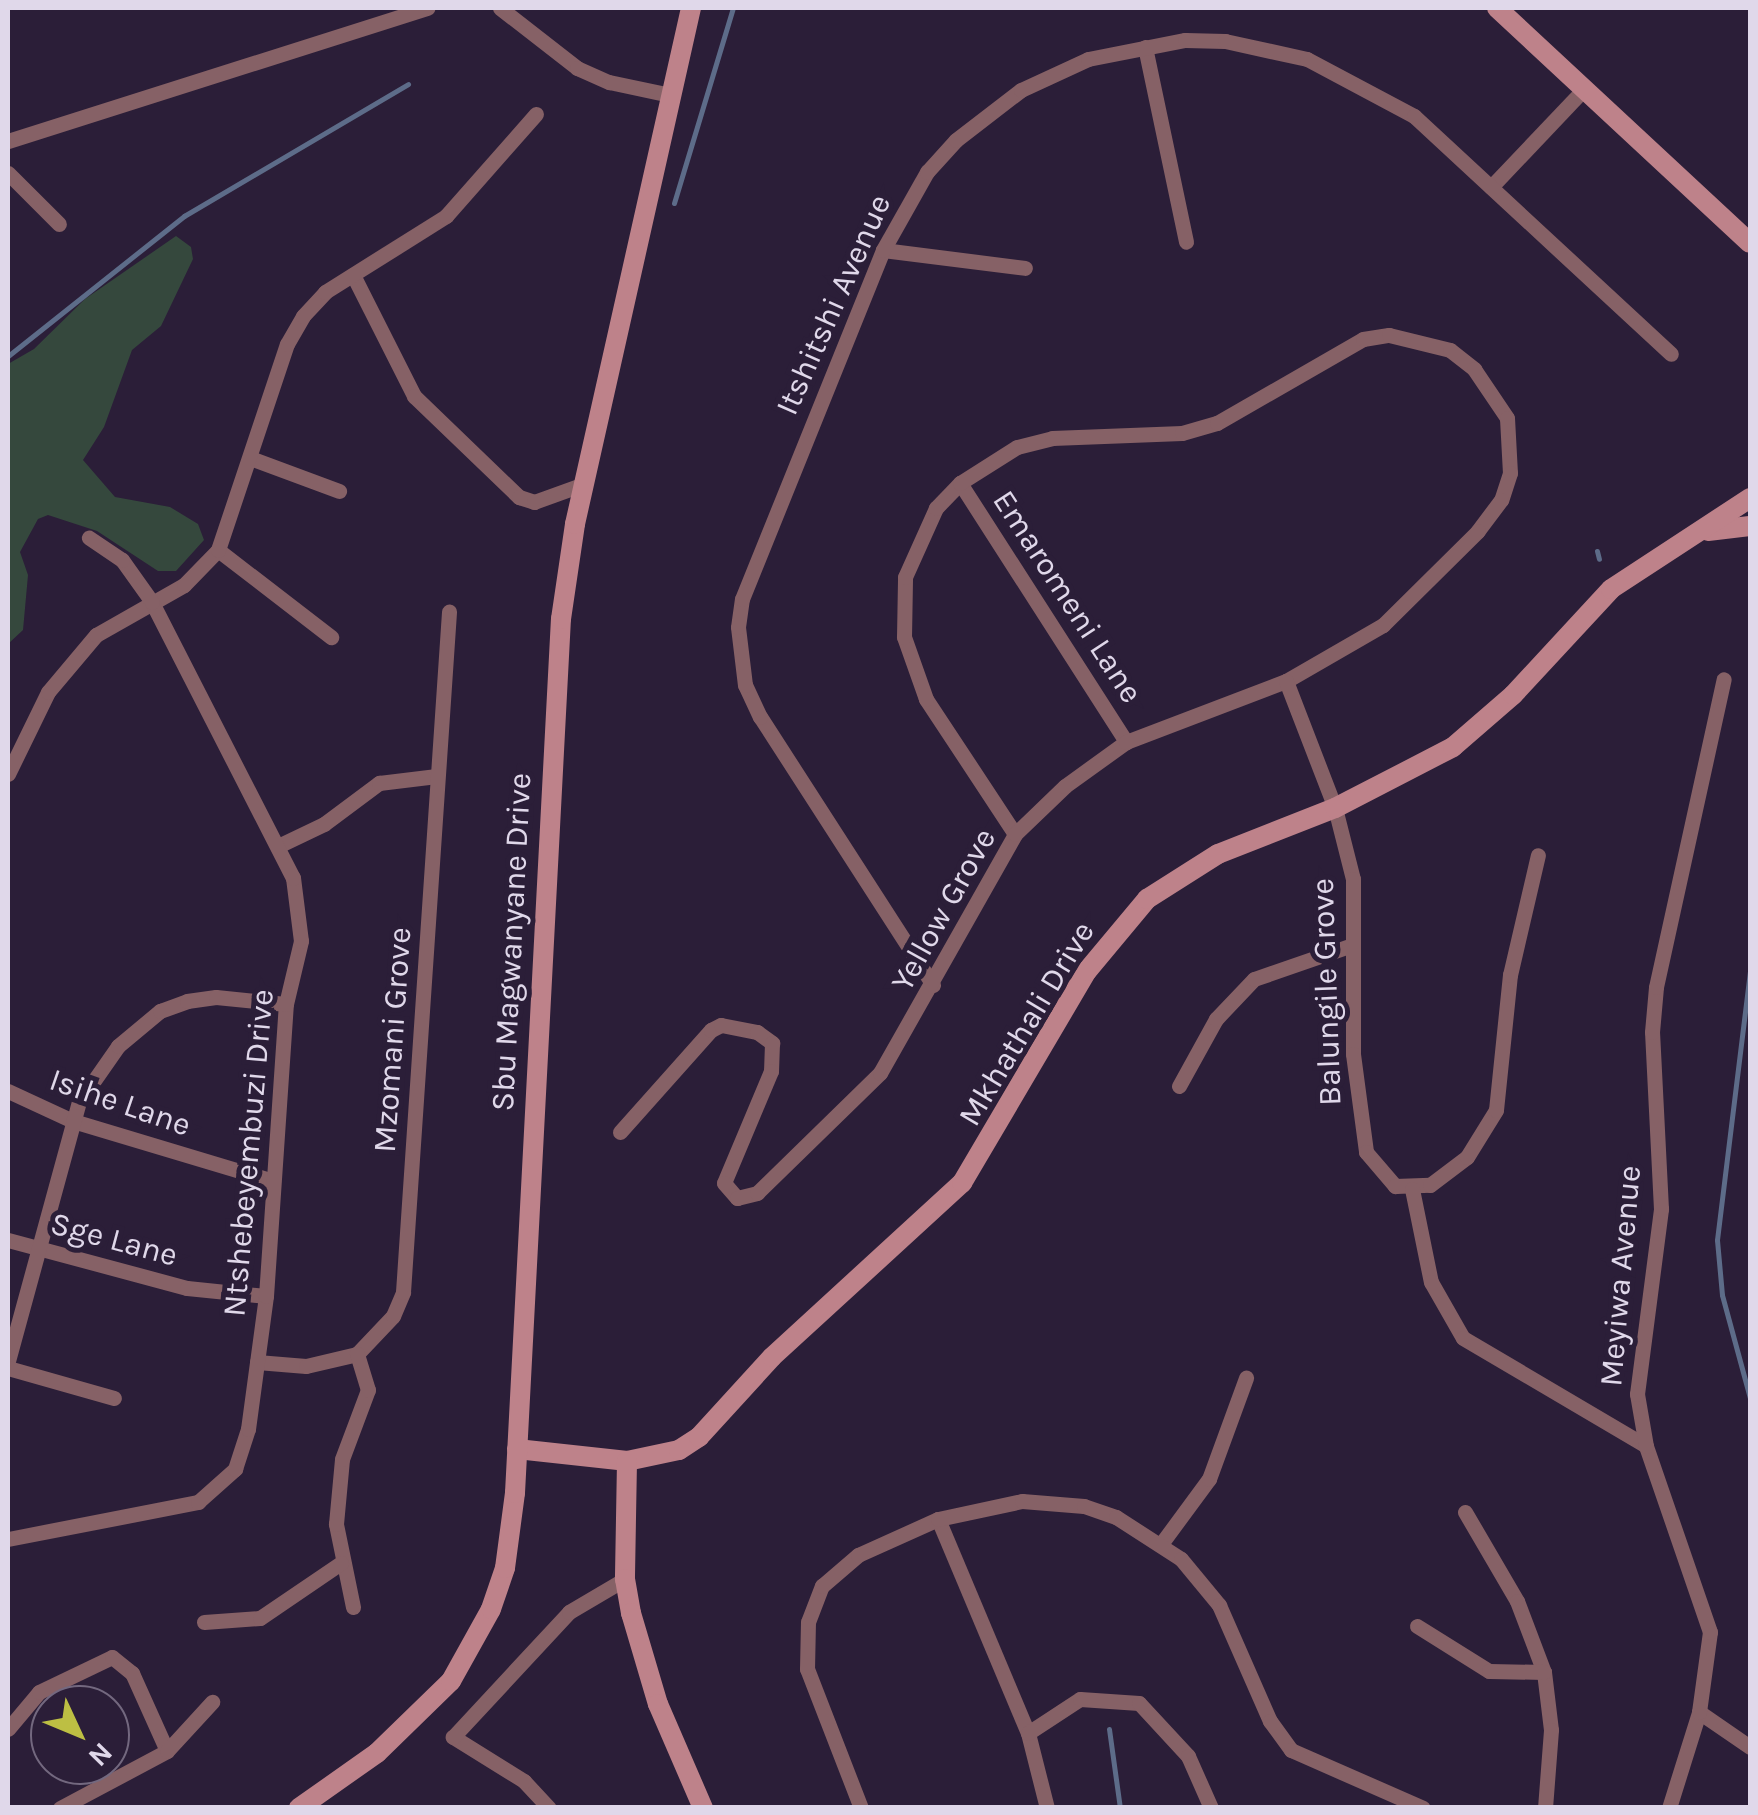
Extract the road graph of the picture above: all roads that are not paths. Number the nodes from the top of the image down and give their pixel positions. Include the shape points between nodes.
1 (427, 8) edge
2 (500, 8) edge
3 (691, 8) edge
4 (1497, 8) edge
5 (1145, 47) junction
6 (1584, 88) junction
7 (670, 94) junction
8 (536, 114) dead end
9 (8, 142) edge
10 (8, 174) edge
11 (1491, 186) junction
12 (60, 224) dead end
13 (1186, 242) dead end
14 (1750, 243) edge
15 (883, 250) junction
16 (1025, 268) dead end
17 (353, 275) junction
18 (1671, 354) dead end
19 (250, 458) junction
20 (960, 482) junction
21 (584, 484) junction
22 (339, 491) dead end
23 (1750, 498) edge
24 (1750, 526) edge
25 (1698, 532) junction
26 (89, 538) dead end
27 (218, 550) junction
28 (152, 602) junction
29 (449, 612) dead end
30 (331, 637) dead end
31 (1286, 680) junction
32 (1724, 680) dead end
33 (1126, 742) junction
34 (8, 774) edge
35 (438, 776) junction
36 (1336, 808) junction
37 (1015, 834) junction
38 (278, 846) junction
39 (1538, 854) dead end
40 (1352, 945) junction
41 (933, 985) junction
42 (286, 1004) junction
43 (1179, 1086) dead end
44 (8, 1091) edge
45 (72, 1121) junction
46 (620, 1132) dead end
47 (273, 1181) junction
48 (1412, 1189) junction
49 (8, 1240) edge
50 (38, 1248) junction
51 (266, 1296) junction
52 (357, 1354) junction
53 (256, 1362) junction
54 (8, 1364) edge
55 (1246, 1378) dead end
56 (114, 1398) dead end
57 (1646, 1446) junction
58 (517, 1449) junction
59 (627, 1461) junction
60 (1465, 1512) dead end
61 (938, 1518) junction
62 (8, 1539) edge
63 (1161, 1544) junction
64 (341, 1564) junction
65 (624, 1579) junction
66 (353, 1607) dead end
67 (204, 1622) dead end
68 (1417, 1626) dead end
69 (1544, 1672) junction
70 (212, 1702) dead end
71 (1698, 1712) junction
72 (8, 1729) edge
73 (1028, 1733) junction
74 (1750, 1747) edge
75 (167, 1751) junction
76 (60, 1808) edge
77 (300, 1808) edge
78 (548, 1808) edge
79 (703, 1808) edge
80 (862, 1808) edge
81 (1046, 1808) edge
82 (1211, 1808) edge
83 (1423, 1808) edge
84 (1545, 1808) edge
85 (1668, 1808) edge

1 - 9 street
2 - 7 street via 577,68
3 - 7 street, Sbu Magwanyane Drive
4 - 6 street
5 - 11 street, Itshitshi Avenue via 1224,40 1344,73 1414,116
5 - 13 street
5 - 15 street, Itshitshi Avenue via 1088,58 987,114 927,172
6 - 11 street
6 - 14 street
7 - 21 street, Sbu Magwanyane Drive
8 - 17 street via 446,216
10 - 12 street
11 - 18 street, Itshitshi Avenue
15 - 16 street
15 - 41 street, Itshitshi Avenue via 742,599 740,660 760,717
17 - 19 street via 314,302 295,330
17 - 21 street via 414,396 519,497 534,502
19 - 22 street
19 - 27 street
20 - 31 street, Yellow Grove via 1018,447 1052,438 1134,438 1217,424 1363,339 1389,335 1450,350 1474,369 1507,418 1510,473 1500,500 1478,532 1384,625
20 - 33 street, Emaromeni Lane
20 - 37 street via 919,540 906,577 904,636 926,699
21 - 58 street, Sbu Magwanyane Drive via 558,659
23 - 25 street, Mkhathali Drive
24 - 25 street
25 - 36 street, Mkhathali Drive via 1611,589 1513,695 1453,747
26 - 28 street, Ntshebeyembuzi Drive via 122,560
27 - 28 street via 184,585
27 - 30 street
28 - 34 street via 110,623 62,674
28 - 38 street, Ntshebeyembuzi Drive
29 - 35 street, Mzomani Grove
31 - 33 street, Yellow Grove
31 - 36 street
32 - 57 street, Meyiwa Avenue via 1656,986 1653,1080 1662,1186 1638,1362
33 - 37 street, Yellow Grove via 1088,766
35 - 38 street via 379,783 324,824
35 - 52 street, Mzomani Grove via 403,1292 393,1316
36 - 40 street, Balungile Grove via 1353,879
36 - 59 street, Mkhathali Drive via 1218,854 1147,899 1087,971 962,1183 772,1358 699,1437 679,1450
37 - 41 street, Yellow Grove
38 - 42 street, Ntshebeyembuzi Drive via 302,916
39 - 48 street via 1510,976 1496,1110 1447,1176
40 - 43 street via 1254,979 1216,1018
40 - 48 street, Balungile Grove via 1364,1142 1386,1180
41 - 46 street, Yellow Grove via 880,1072 782,1171 745,1197 730,1195 724,1182 771,1071 772,1043 757,1032 721,1025 710,1030
42 - 45 street via 216,997 160,1011 118,1046
42 - 47 street, Ntshebeyembuzi Drive
44 - 45 street, Isihe Lane
45 - 47 street, Isihe Lane
45 - 50 street
47 - 51 street, Ntshebeyembuzi Drive
48 - 57 street via 1431,1282 1462,1338
49 - 50 street, Sge Lane
50 - 51 street, Sge Lane via 186,1288
50 - 54 street
51 - 53 street, Ntshebeyembuzi Drive
52 - 53 street via 306,1366
52 - 64 street via 368,1390 340,1472
53 - 62 street, Ntshebeyembuzi Drive via 241,1456 214,1492 175,1508
54 - 56 street
55 - 63 street via 1209,1479
57 - 71 street, Meyiwa Avenue via 1708,1614 1710,1652
58 - 59 street, Mkhathali Drive
58 - 77 street, Sbu Magwanyane Drive via 505,1568 473,1646 422,1714
59 - 65 street
60 - 69 street via 1523,1612
61 - 63 street via 990,1504 1054,1502 1116,1517
61 - 73 street
61 - 80 street via 837,1570 812,1605 807,1668
63 - 83 street via 1197,1573 1220,1605 1270,1721 1291,1750
64 - 66 street
64 - 67 street via 260,1618
65 - 78 street via 569,1612 453,1736 524,1781
65 - 79 street via 652,1685
68 - 69 street via 1489,1671
69 - 84 street via 1551,1730
70 - 75 street
71 - 74 street
71 - 85 street, Meyiwa Avenue
72 - 75 street via 39,1692 112,1657 132,1673
73 - 81 street
73 - 82 street via 1080,1700 1138,1703 1158,1716 1188,1756
75 - 76 street

